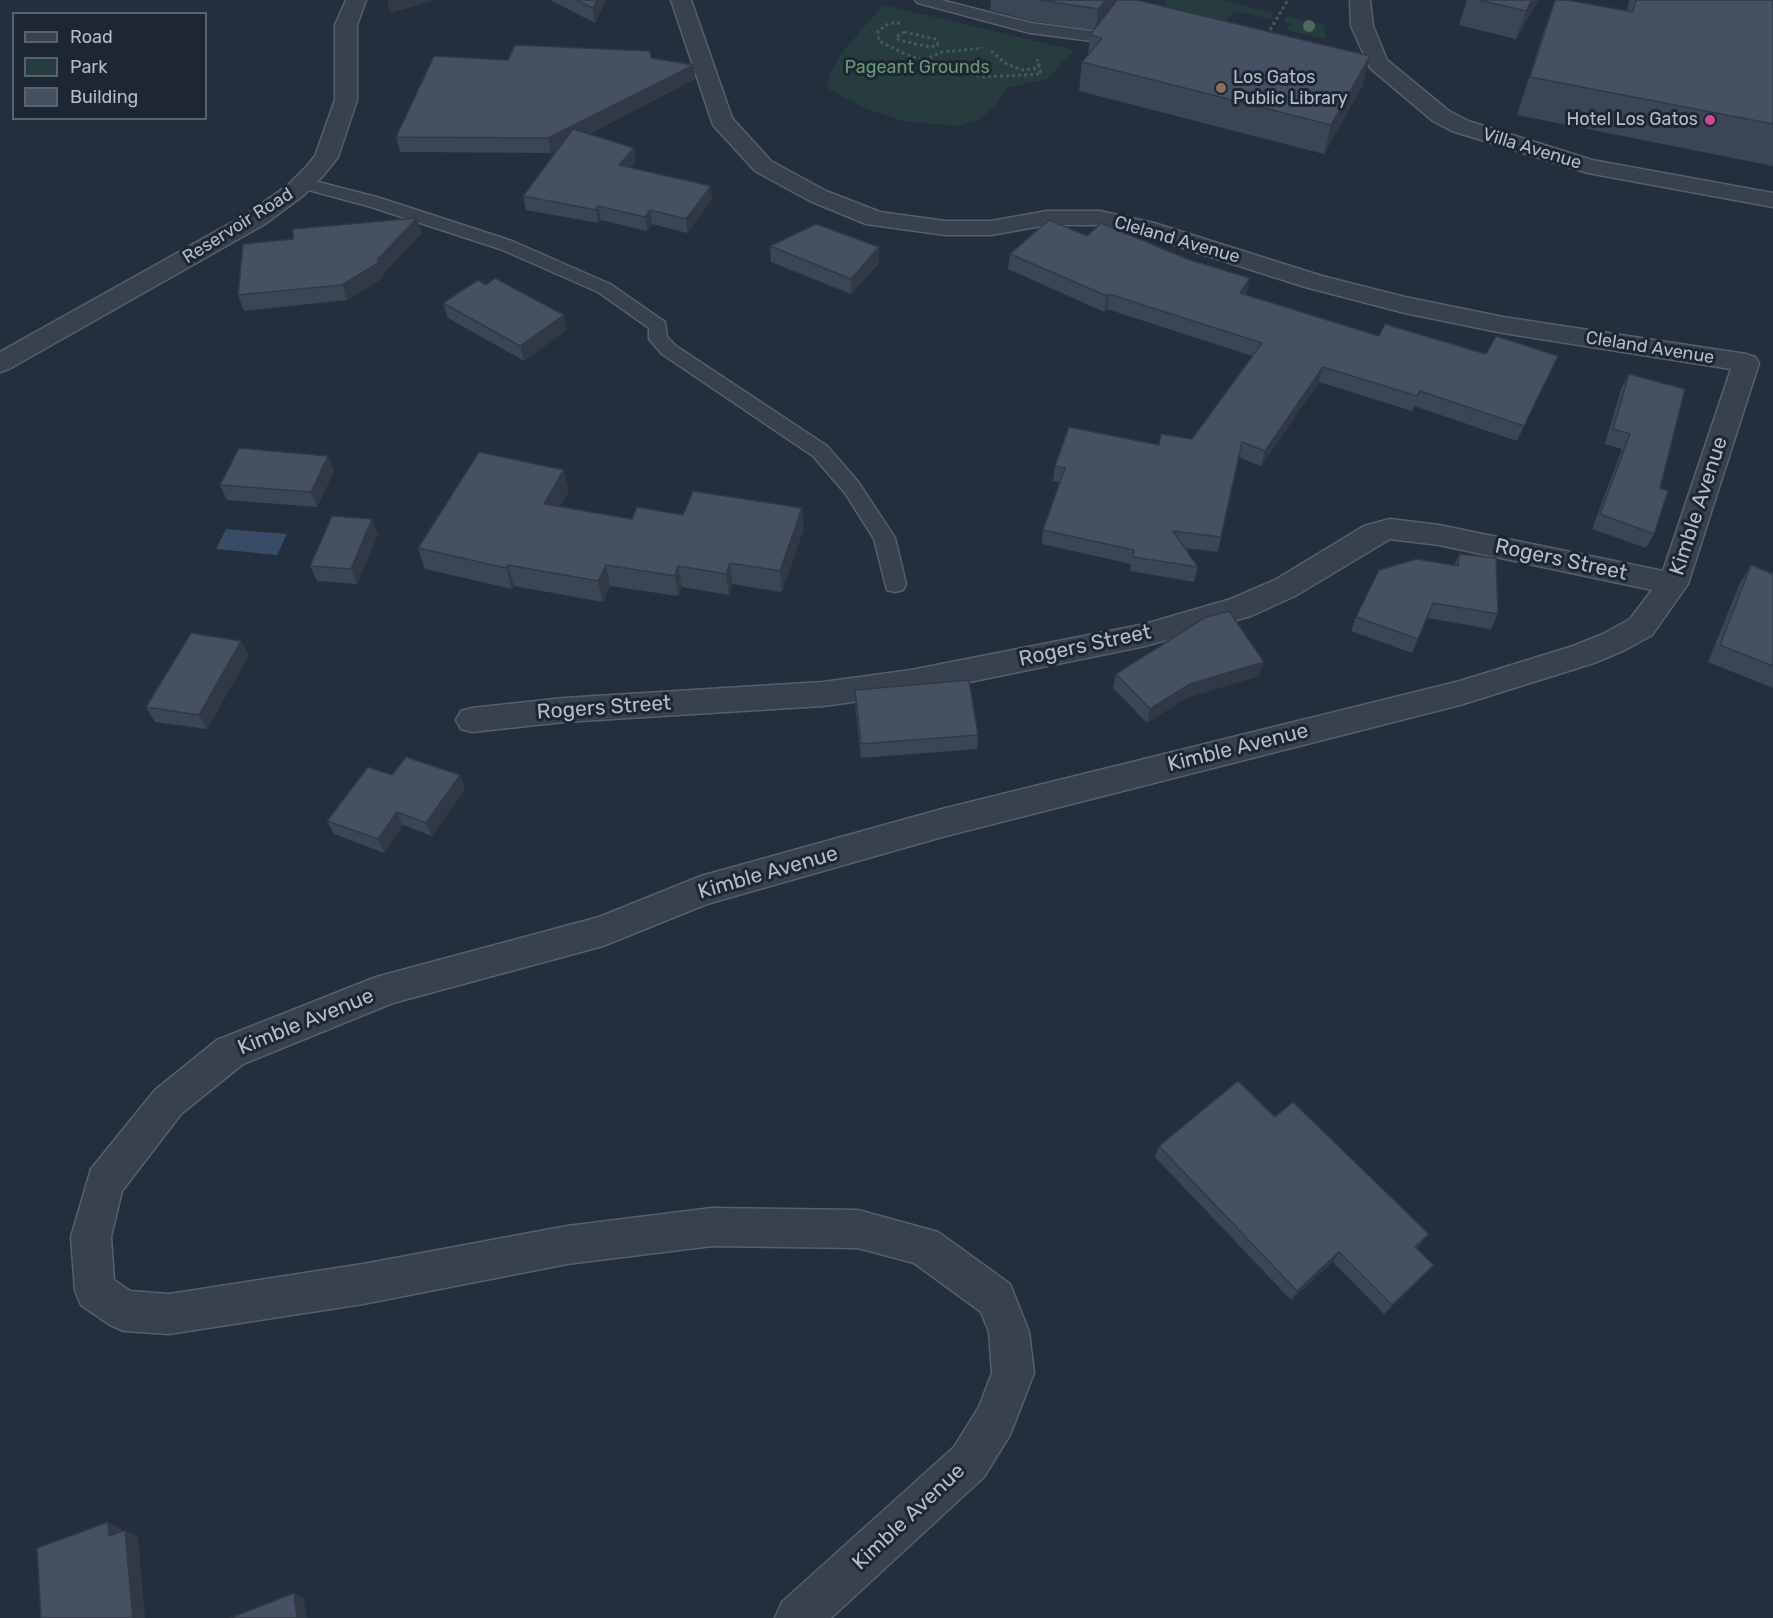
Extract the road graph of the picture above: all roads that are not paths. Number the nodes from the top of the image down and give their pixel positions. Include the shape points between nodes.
1 (356, 0) edge
2 (681, 0) edge
3 (923, 0) edge
4 (1360, 0) edge
5 (1092, 36) edge
6 (303, 183) junction
7 (1773, 200) edge
8 (0, 363) edge
9 (1746, 363) joint
10 (895, 584) dead end
11 (1673, 584) junction
12 (472, 720) dead end
13 (798, 1618) edge

1 - 6 street, Reservoir Road via 346,25 346,100 326,157
2 - 9 street, Cleland Avenue via 721,120 763,166 818,196 875,219 945,228 991,228 1047,218 1100,218 1405,305 1503,325
3 - 5 lane via 1030,28
4 - 7 street, Villa Avenue via 1362,26 1378,63 1441,116 1460,126 1588,166
6 - 8 street, Reservoir Road via 248,224
6 - 10 lane via 506,245 604,288 658,326 658,339 669,350 820,451 852,488 884,538
9 - 11 street, Kimble Avenue
11 - 12 street, Rogers Street via 1439,535 1390,529 1374,533 1285,588 1240,608 1145,635 911,682 823,694 564,710
11 - 13 street, Kimble Avenue via 1641,627 1583,655 1460,693 930,826 700,891 603,931 388,988 230,1052 168,1102 105,1182 91,1237 95,1291 124,1311 180,1312 363,1284 567,1245 712,1227 858,1229 924,1246 996,1298 1010,1332 1013,1373 995,1420 969,1462

